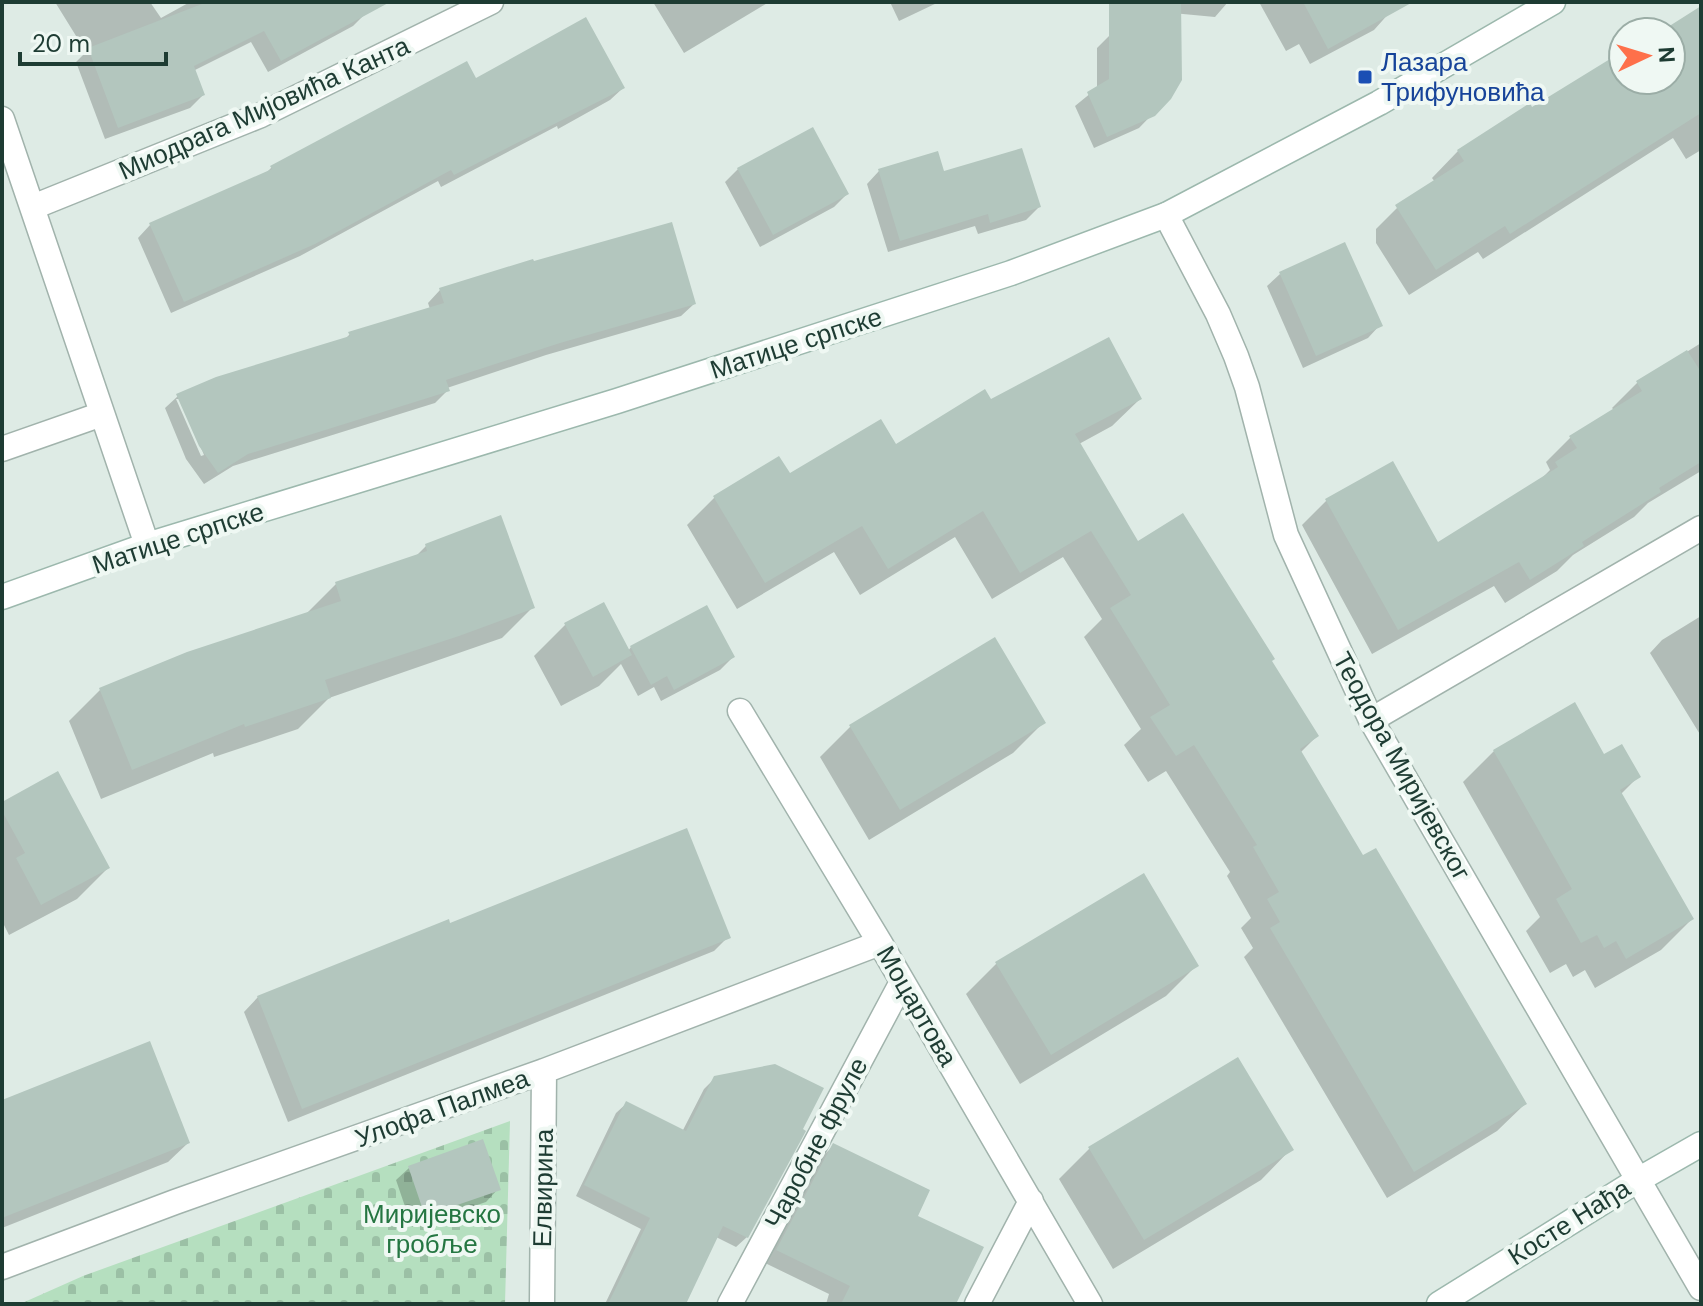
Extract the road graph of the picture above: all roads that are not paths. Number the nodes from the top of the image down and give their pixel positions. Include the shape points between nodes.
1 (491, 2) edge
2 (1553, 2) edge
3 (2, 119) edge
4 (33, 207) junction
5 (1166, 215) junction
6 (102, 414) junction
7 (2, 449) edge
8 (1701, 528) edge
9 (147, 545) junction
10 (2, 597) edge
11 (740, 711) dead end
12 (1371, 720) junction
13 (880, 943) junction
14 (902, 982) junction
15 (544, 1071) junction
16 (1701, 1144) edge
17 (1638, 1180) junction
18 (1031, 1201) junction
19 (2, 1267) edge
20 (1701, 1288) edge
21 (542, 1304) edge
22 (730, 1304) edge
23 (977, 1304) edge
24 (1090, 1304) edge
25 (1439, 1304) edge

1 - 4 street, Миодрага Мијовића Канта via 261,115
2 - 5 street, Матице српске via 1379,103
3 - 4 street
4 - 6 street
5 - 9 street, Матице српске via 1011,273 617,401
5 - 12 street, Теодора Миријевског via 1236,356 1286,535
6 - 7 street
6 - 9 street
8 - 12 street
9 - 10 street, Матице српске
11 - 13 street, Моцартова
12 - 17 street, Теодора Миријевског
13 - 14 street, Моцартова
13 - 15 street, Улофа Палмеа
14 - 18 street, Моцартова
14 - 22 street, Чаробне фруле
15 - 19 street, Улофа Палмеа
15 - 21 street, Елвирина
16 - 17 street, Косте Нађа
17 - 20 street, Теодора Миријевског
17 - 25 street, Косте Нађа
18 - 23 street
18 - 24 street, Моцартова

